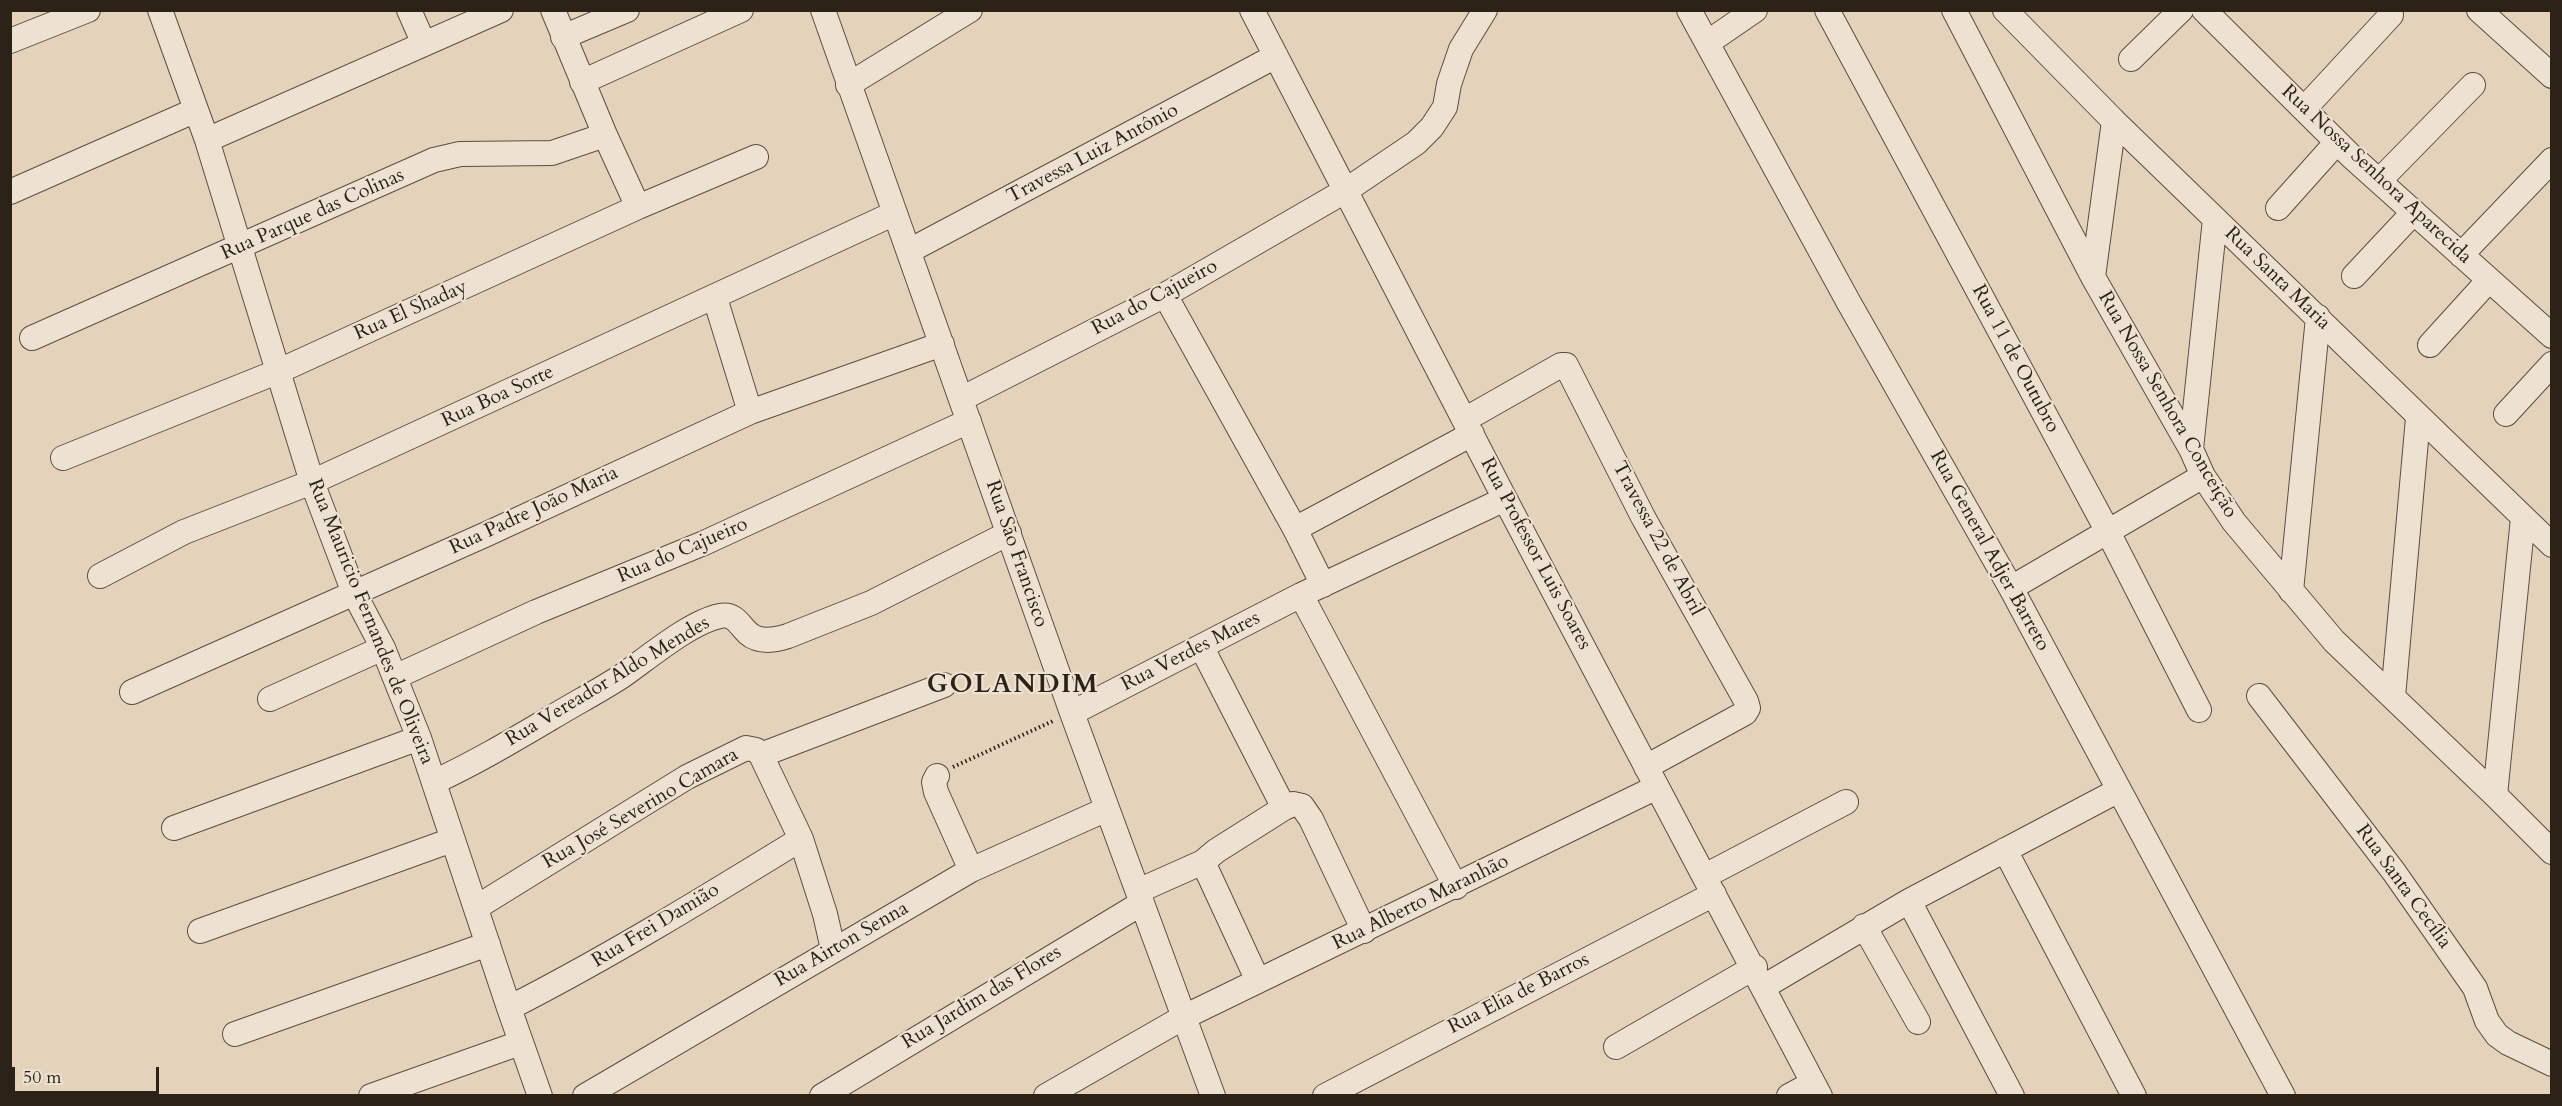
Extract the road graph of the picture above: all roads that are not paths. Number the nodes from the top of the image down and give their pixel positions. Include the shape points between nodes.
1 (88, 10) edge
2 (160, 10) edge
3 (409, 10) edge
4 (501, 10) edge
5 (553, 10) edge
6 (627, 10) edge
7 (741, 10) edge
8 (823, 10) edge
9 (970, 10) edge
10 (1252, 10) edge
11 (1485, 10) edge
12 (1689, 10) edge
13 (1755, 10) edge
14 (1827, 10) edge
15 (1954, 10) edge
16 (2181, 10) edge
17 (2204, 10) edge
18 (2479, 10) edge
19 (2009, 12) edge
20 (2391, 15) dead end
21 (563, 37) junction
22 (10, 41) edge
23 (1707, 43) junction
24 (424, 44) junction
25 (1276, 57) junction
26 (2131, 59) dead end
27 (2552, 76) edge
28 (582, 82) junction
29 (848, 85) junction
30 (2473, 86) dead end
31 (2304, 109) junction
32 (196, 110) junction
33 (2114, 121) junction
34 (605, 135) junction
35 (207, 140) junction
36 (2337, 142) junction
37 (756, 157) dead end
38 (2552, 160) edge
39 (2379, 181) junction
40 (1346, 191) junction
41 (10, 192) edge
42 (638, 207) junction
43 (2278, 208) dead end
44 (2414, 212) junction
45 (895, 213) junction
46 (2215, 219) junction
47 (241, 247) junction
48 (909, 251) junction
49 (2461, 255) junction
50 (2354, 276) dead end
51 (2093, 277) junction
52 (2489, 279) junction
53 (1165, 296) junction
54 (715, 298) junction
55 (2318, 317) junction
56 (2552, 336) edge
57 (32, 338) dead end
58 (942, 344) junction
59 (2430, 345) dead end
60 (2552, 364) edge
61 (279, 371) junction
62 (965, 410) junction
63 (750, 412) junction
64 (2506, 414) dead end
65 (2418, 418) junction
66 (1469, 426) junction
67 (2191, 449) junction
68 (63, 458) dead end
69 (2203, 476) junction
70 (312, 482) junction
71 (1505, 499) junction
72 (2523, 518) junction
73 (1295, 529) junction
74 (2107, 530) junction
75 (1009, 533) junction
76 (2552, 545) edge
77 (100, 576) dead end
78 (2011, 588) junction
79 (1312, 590) junction
80 (2291, 591) junction
81 (354, 593) junction
82 (383, 648) junction
83 (1202, 648) junction
84 (395, 677) junction
85 (944, 685) dead end
86 (132, 692) dead end
87 (2259, 696) dead end
88 (2393, 698) junction
89 (270, 699) dead end
90 (2199, 710) dead end
91 (1072, 713) junction
92 (419, 738) junction
93 (761, 754) junction
94 (937, 776) road end
95 (1651, 777) junction
96 (434, 782) junction
97 (2119, 790) junction
98 (2495, 795) junction
99 (1846, 802) dead end
100 (1107, 808) junction
101 (1284, 808) junction
102 (174, 828) dead end
103 (801, 839) junction
104 (452, 840) junction
105 (2005, 850) junction
106 (2552, 852) edge
107 (1203, 862) junction
108 (971, 870) junction
109 (1709, 885) junction
110 (1456, 886) junction
111 (1140, 897) junction
112 (1909, 901) junction
113 (477, 907) junction
114 (1864, 926) junction
115 (200, 931) dead end
116 (1364, 931) junction
117 (489, 944) junction
118 (833, 949) junction
119 (1760, 977) junction
120 (1258, 981) junction
121 (509, 1008) junction
122 (1184, 1017) junction
123 (1918, 1022) dead end
124 (236, 1034) dead end
125 (520, 1043) junction
126 (1616, 1047) dead end
127 (2552, 1064) edge
128 (1817, 1089) edge
129 (371, 1095) edge
130 (540, 1095) edge
131 (585, 1095) edge
132 (822, 1095) edge
133 (1046, 1095) edge
134 (1213, 1095) edge
135 (1325, 1095) edge
136 (1789, 1095) edge
137 (2012, 1095) edge
138 (2134, 1095) edge
139 (2283, 1095) edge

1 - 22 street
2 - 32 street, Rua Mauricio Fernandes de Oliveira
3 - 24 street
4 - 24 street
5 - 21 street
6 - 21 street
7 - 28 street
8 - 29 street, Rua São Francisco
9 - 29 street
10 - 25 street, Rua Professor Luis Soares
11 - 40 street, Rua do Cajueiro via 1461,50 1445,107 1432,127 1416,143
12 - 23 street, Rua General Adjer Barreto
13 - 23 street
14 - 74 street, Rua 11 de Outubro
15 - 51 street, Rua Nossa Senhora Conceição
16 - 26 street
17 - 31 street, Rua Nossa Senhora Aparecida
18 - 27 street
19 - 33 street, Rua Santa Maria
20 - 31 street
21 - 28 street
23 - 78 street, Rua General Adjer Barreto
24 - 35 street
25 - 40 street, Rua Professor Luis Soares
25 - 48 street, Travessa Luiz Antônio
28 - 34 street
29 - 45 street, Rua São Francisco
30 - 39 street
31 - 36 street, Rua Nossa Senhora Aparecida
32 - 35 street, Rua Mauricio Fernandes de Oliveira
32 - 41 street
33 - 46 street, Rua Santa Maria
33 - 51 street
34 - 42 street
34 - 47 street, Rua Parque das Colinas via 552,153 460,154 434,160
35 - 47 street, Rua Mauricio Fernandes de Oliveira
36 - 39 street, Rua Nossa Senhora Aparecida
36 - 43 street
37 - 42 street, Rua El Shaday
38 - 49 street
39 - 44 street, Rua Nossa Senhora Aparecida
40 - 53 street, Rua do Cajueiro
40 - 66 street, Rua Professor Luis Soares
42 - 61 street, Rua El Shaday
44 - 49 street, Rua Nossa Senhora Aparecida
44 - 50 street
45 - 48 street, Rua São Francisco
45 - 54 street, Rua Boa Sorte
46 - 55 street, Rua Santa Maria
46 - 67 street
47 - 57 street, Rua Parque das Colinas
47 - 61 street, Rua Mauricio Fernandes de Oliveira
48 - 58 street, Rua São Francisco
49 - 52 street, Rua Nossa Senhora Aparecida
51 - 67 street, Rua Nossa Senhora Conceição
52 - 56 street, Rua Nossa Senhora Aparecida
52 - 59 street
53 - 62 street, Rua do Cajueiro
53 - 73 street
54 - 63 street
54 - 70 street, Rua Boa Sorte
55 - 65 street, Rua Santa Maria
55 - 80 street
58 - 62 street, Rua São Francisco
58 - 63 street, Rua Padre João Maria
60 - 64 street
61 - 68 street, Rua El Shaday
61 - 70 street, Rua Mauricio Fernandes de Oliveira
62 - 75 street, Rua São Francisco
62 - 84 street, Rua do Cajueiro via 704,543 536,612
63 - 81 street, Rua Padre João Maria
65 - 72 street, Rua Santa Maria
65 - 88 street
66 - 71 street, Rua Professor Luis Soares
66 - 73 street
66 - 95 street, Travessa 22 de Abril via 1566,365 1643,517 1746,701 1746,713
67 - 69 street, Rua Nossa Senhora Conceição
69 - 74 street
69 - 80 street, Rua Nossa Senhora Conceição via 2234,522
70 - 77 street, Rua Boa Sorte via 184,532
70 - 81 street, Rua Mauricio Fernandes de Oliveira
71 - 79 street, Rua Verdes Mares
71 - 95 street, Rua Professor Luis Soares
72 - 76 street, Rua Santa Maria
72 - 98 street
73 - 79 street
74 - 78 street
74 - 90 street, Rua 11 de Outubro
75 - 91 street, Rua São Francisco
75 - 96 street, Rua Vereador Aldo Mendes via 879,598 774,640 749,634 734,617 711,618 620,677 473,764
78 - 97 street, Rua General Adjer Barreto
79 - 83 street, Rua Verdes Mares
79 - 110 street
80 - 88 street, Rua Nossa Senhora Conceição via 2334,641
81 - 82 street, Rua Mauricio Fernandes de Oliveira
81 - 86 street, Rua Padre João Maria
82 - 84 street, Rua Mauricio Fernandes de Oliveira
82 - 89 street
83 - 91 street, Rua Verdes Mares
83 - 101 street
84 - 92 street, Rua Mauricio Fernandes de Oliveira
85 - 93 street, Rua José Severino Camara
87 - 127 street, Rua Santa Cecília via 2394,873 2475,988 2487,1022 2497,1035
88 - 98 street, Rua Nossa Senhora Conceição
91 - 100 street, Rua São Francisco
92 - 96 street, Rua Mauricio Fernandes de Oliveira
92 - 102 street
93 - 103 street
93 - 113 street, Rua José Severino Camara via 746,748 687,777
94 - 108 street via 936,792
95 - 109 street, Rua Professor Luis Soares
95 - 110 street, Rua Alberto Maranhão
96 - 104 street, Rua Mauricio Fernandes de Oliveira
97 - 105 street
97 - 139 street, Rua General Adjer Barreto
98 - 106 street, Rua Nossa Senhora Conceição
99 - 109 street, Rua Elia de Barros
100 - 108 street, Rua Airton Senna
100 - 111 street, Rua São Francisco
101 - 107 street, Rua Jardim das Flores
101 - 116 street via 1302,806 1311,819
103 - 118 street
103 - 121 street, Rua Frei Damião via 661,925
104 - 113 street, Rua Mauricio Fernandes de Oliveira
104 - 115 street
105 - 112 street
105 - 138 street
107 - 111 street, Rua Jardim das Flores
107 - 120 street
108 - 118 street, Rua Airton Senna
109 - 119 street, Rua Professor Luis Soares
109 - 135 street, Rua Elia de Barros
110 - 116 street, Rua Alberto Maranhão
111 - 122 street, Rua São Francisco
111 - 132 street, Rua Jardim das Flores
112 - 114 street
112 - 137 street
113 - 117 street, Rua Mauricio Fernandes de Oliveira
114 - 119 street
114 - 123 street
116 - 120 street, Rua Alberto Maranhão
117 - 121 street, Rua Mauricio Fernandes de Oliveira
117 - 124 street
118 - 131 street, Rua Airton Senna
119 - 126 street
119 - 128 street, Rua Professor Luis Soares
120 - 122 street, Rua Alberto Maranhão
121 - 125 street, Rua Mauricio Fernandes de Oliveira
122 - 133 street, Rua Alberto Maranhão
122 - 134 street, Rua São Francisco
125 - 129 street
125 - 130 street, Rua Mauricio Fernandes de Oliveira
128 - 136 street

